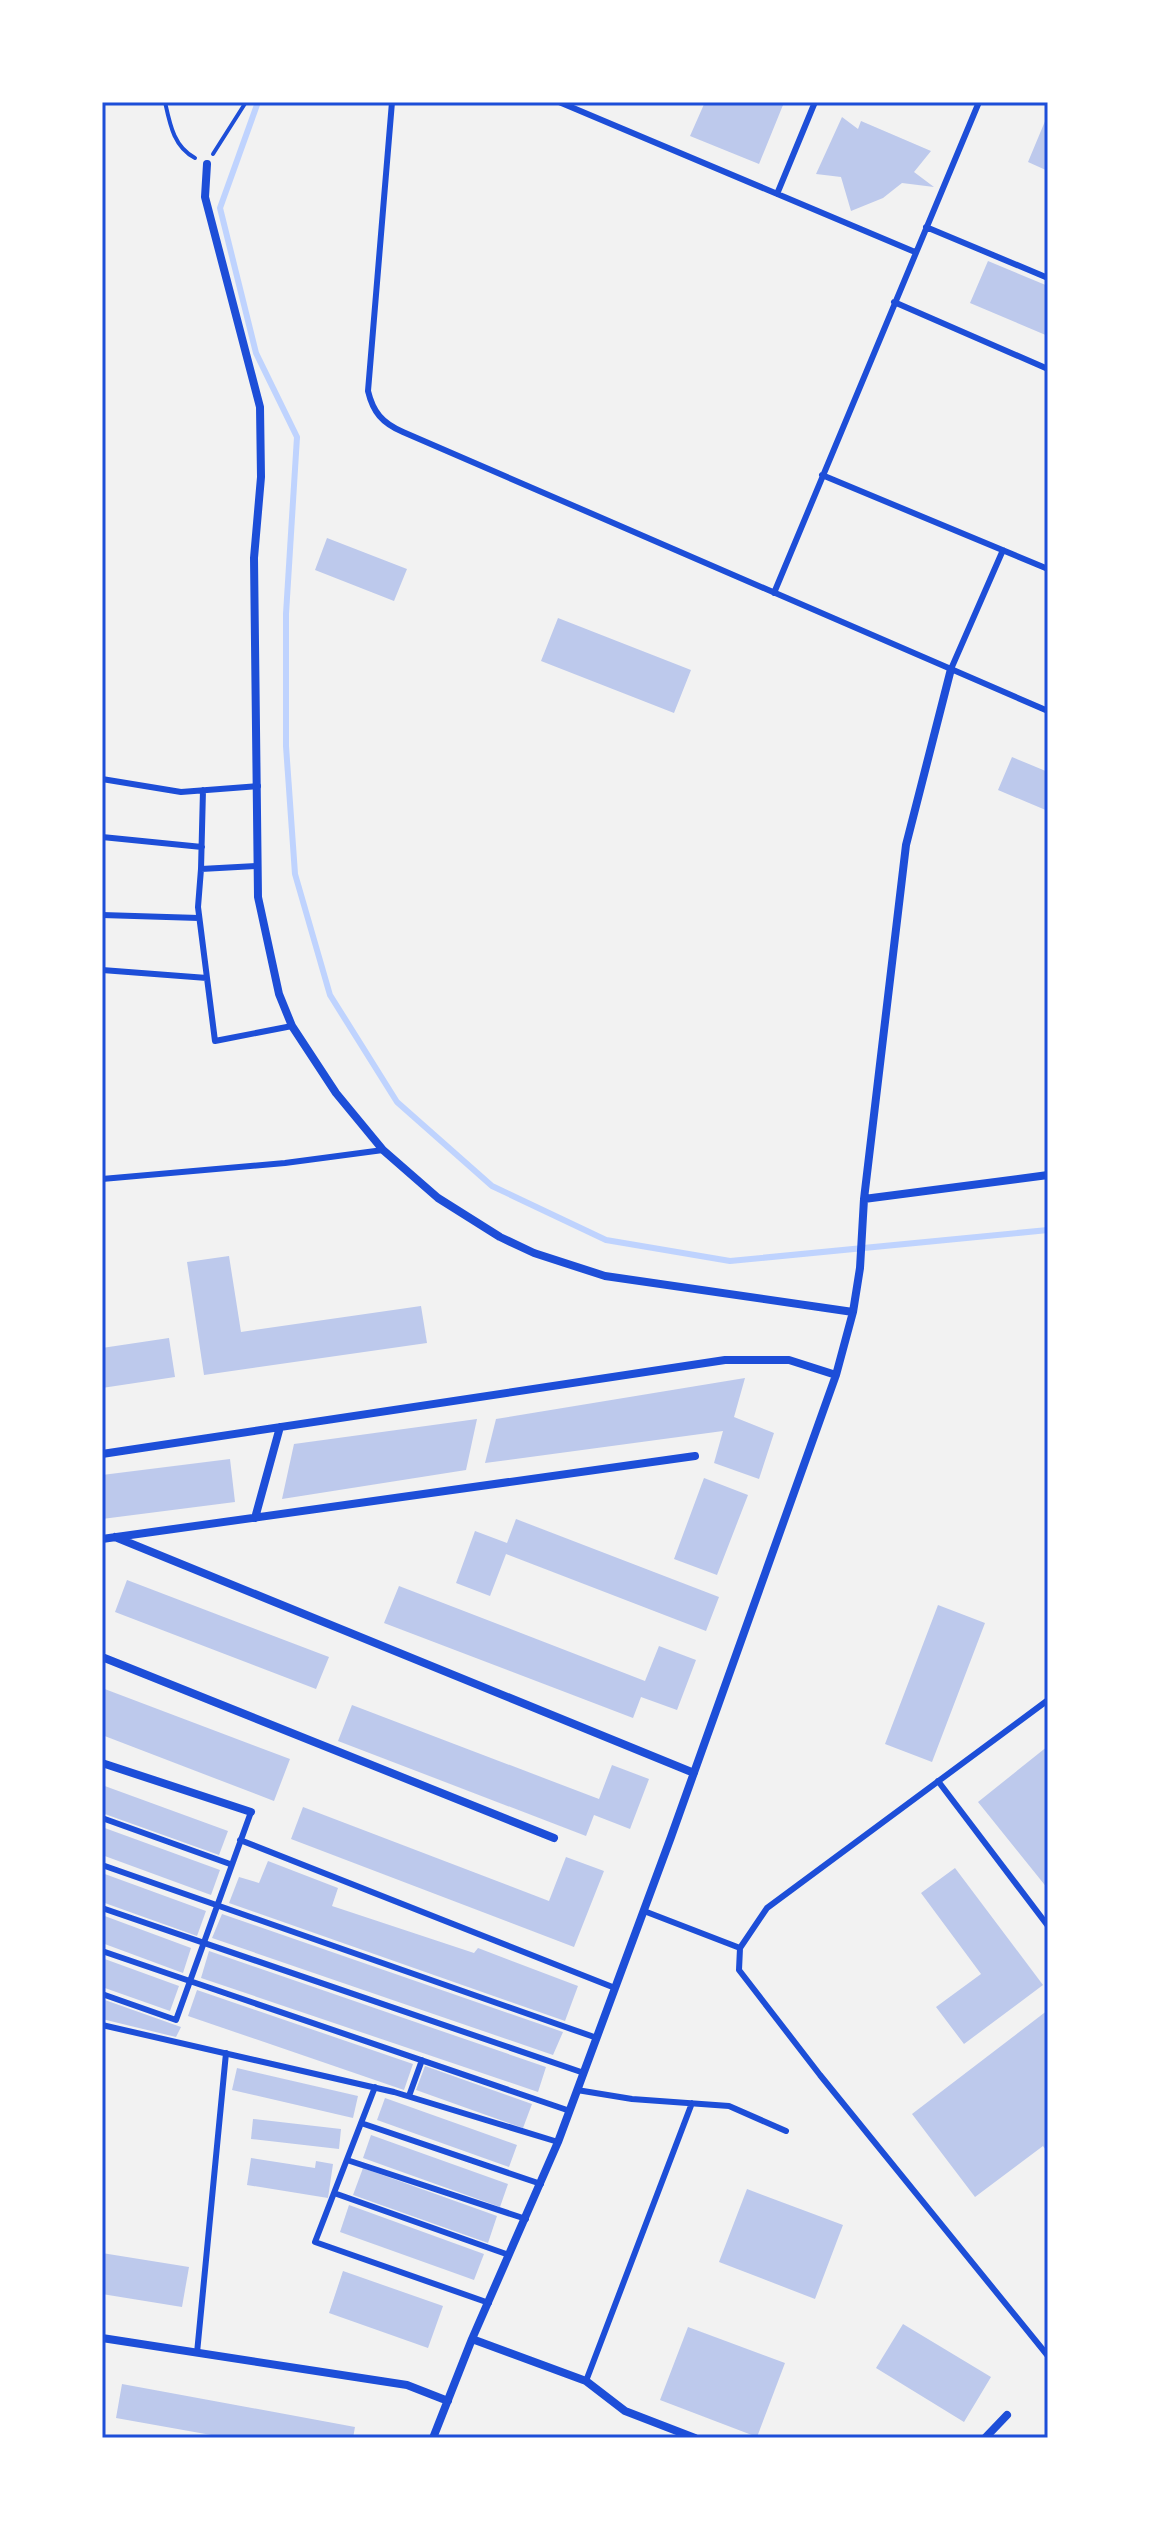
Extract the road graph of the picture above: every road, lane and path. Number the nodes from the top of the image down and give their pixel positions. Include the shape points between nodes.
1 (165, 102) edge
2 (246, 102) edge
3 (392, 102) edge
4 (559, 102) edge
5 (815, 102) edge
6 (979, 102) edge
7 (207, 164) junction
8 (777, 194) junction
9 (926, 227) junction
10 (915, 252) junction
11 (1048, 278) edge
12 (894, 302) junction
13 (1048, 369) edge
14 (822, 475) junction
15 (1003, 550) junction
16 (1048, 569) edge
17 (774, 593) junction
18 (951, 669) junction
19 (1048, 711) edge
20 (102, 779) edge
21 (258, 786) junction
22 (203, 790) junction
23 (102, 837) edge
24 (202, 847) junction
25 (257, 866) junction
26 (201, 869) junction
27 (102, 915) edge
28 (199, 918) junction
29 (102, 970) edge
30 (207, 978) junction
31 (292, 1026) junction
32 (383, 1150) junction
33 (1048, 1175) edge
34 (102, 1179) edge
35 (864, 1199) junction
36 (853, 1312) junction
37 (836, 1375) junction
38 (280, 1427) junction
39 (102, 1454) edge
40 (695, 1456) dead end
41 (255, 1518) junction
42 (115, 1537) junction
43 (102, 1539) edge
44 (102, 1657) edge
45 (1048, 1700) edge
46 (102, 1763) edge
47 (694, 1773) junction
48 (938, 1781) junction
49 (251, 1812) joint
50 (102, 1818) edge
51 (554, 1838) dead end
52 (240, 1840) junction
53 (230, 1864) junction
54 (102, 1865) edge
55 (216, 1905) junction
56 (102, 1908) edge
57 (644, 1911) junction
58 (1048, 1926) edge
59 (202, 1943) junction
60 (740, 1948) junction
61 (102, 1951) edge
62 (189, 1982) junction
63 (615, 1988) junction
64 (102, 1994) edge
65 (102, 2025) edge
66 (597, 2038) junction
67 (226, 2053) junction
68 (422, 2060) junction
69 (584, 2073) junction
70 (375, 2087) junction
71 (577, 2090) junction
72 (409, 2096) junction
73 (692, 2103) junction
74 (570, 2111) junction
75 (361, 2123) junction
76 (786, 2131) dead end
77 (558, 2142) junction
78 (347, 2160) junction
79 (541, 2184) junction
80 (334, 2193) junction
81 (526, 2219) junction
82 (509, 2255) junction
83 (489, 2303) junction
84 (102, 2338) edge
85 (472, 2339) junction
86 (197, 2353) junction
87 (1048, 2356) edge
88 (586, 2381) junction
89 (448, 2401) junction
90 (1007, 2415) dead end
91 (433, 2438) edge
92 (695, 2438) edge
93 (985, 2438) edge

1 - 7 path via 182,151
2 - 7 path
3 - 17 lane via 368,391 379,417 389,426
4 - 8 lane
5 - 8 lane
6 - 9 lane
7 - 21 street via 205,197 260,407 254,558
8 - 10 lane
9 - 10 lane
9 - 11 lane
10 - 12 lane
12 - 13 lane
12 - 14 lane
14 - 15 lane
14 - 17 lane
15 - 16 lane
15 - 18 lane
17 - 18 lane
18 - 19 lane
18 - 35 street via 906,845
20 - 22 lane via 181,792
21 - 22 lane
21 - 25 street
22 - 24 lane
23 - 24 lane
24 - 26 lane
25 - 26 lane
25 - 31 street via 263,927
26 - 28 lane
27 - 28 lane
28 - 30 lane
29 - 30 lane
30 - 31 lane via 215,1041
31 - 32 street via 336,1093
32 - 34 lane
32 - 36 street via 468,1219 569,1266 641,1283
33 - 35 street
35 - 36 street
36 - 37 street
37 - 38 street via 789,1360 725,1360
37 - 47 street
38 - 39 street
38 - 41 street
40 - 41 street
41 - 42 street
42 - 43 street
42 - 47 street
44 - 51 street
45 - 48 lane
46 - 49 street
47 - 57 street
48 - 58 lane
48 - 60 lane via 767,1908
49 - 52 lane
50 - 53 lane
52 - 53 lane
52 - 63 lane
53 - 55 lane
54 - 55 lane
55 - 59 lane
55 - 66 lane
56 - 59 lane
57 - 60 lane
57 - 63 street
59 - 62 lane
59 - 69 lane
60 - 87 lane via 739,1970
61 - 62 lane
62 - 64 lane via 176,2020
62 - 68 lane
63 - 66 street
65 - 67 lane
66 - 69 street
67 - 70 lane
67 - 86 lane
68 - 72 lane
68 - 74 lane
69 - 71 street
70 - 72 lane
70 - 75 lane
71 - 73 lane
71 - 74 street
72 - 77 lane
73 - 76 lane via 729,2106
73 - 88 lane
74 - 77 street
75 - 78 lane
75 - 79 lane
77 - 79 street
78 - 80 lane
78 - 81 lane
79 - 81 street
80 - 82 lane
80 - 83 lane via 315,2242
81 - 82 street
82 - 83 street
83 - 85 street
84 - 86 street
85 - 88 street
85 - 89 street
86 - 89 street via 407,2385
88 - 92 street via 625,2411
89 - 91 street
90 - 93 street

